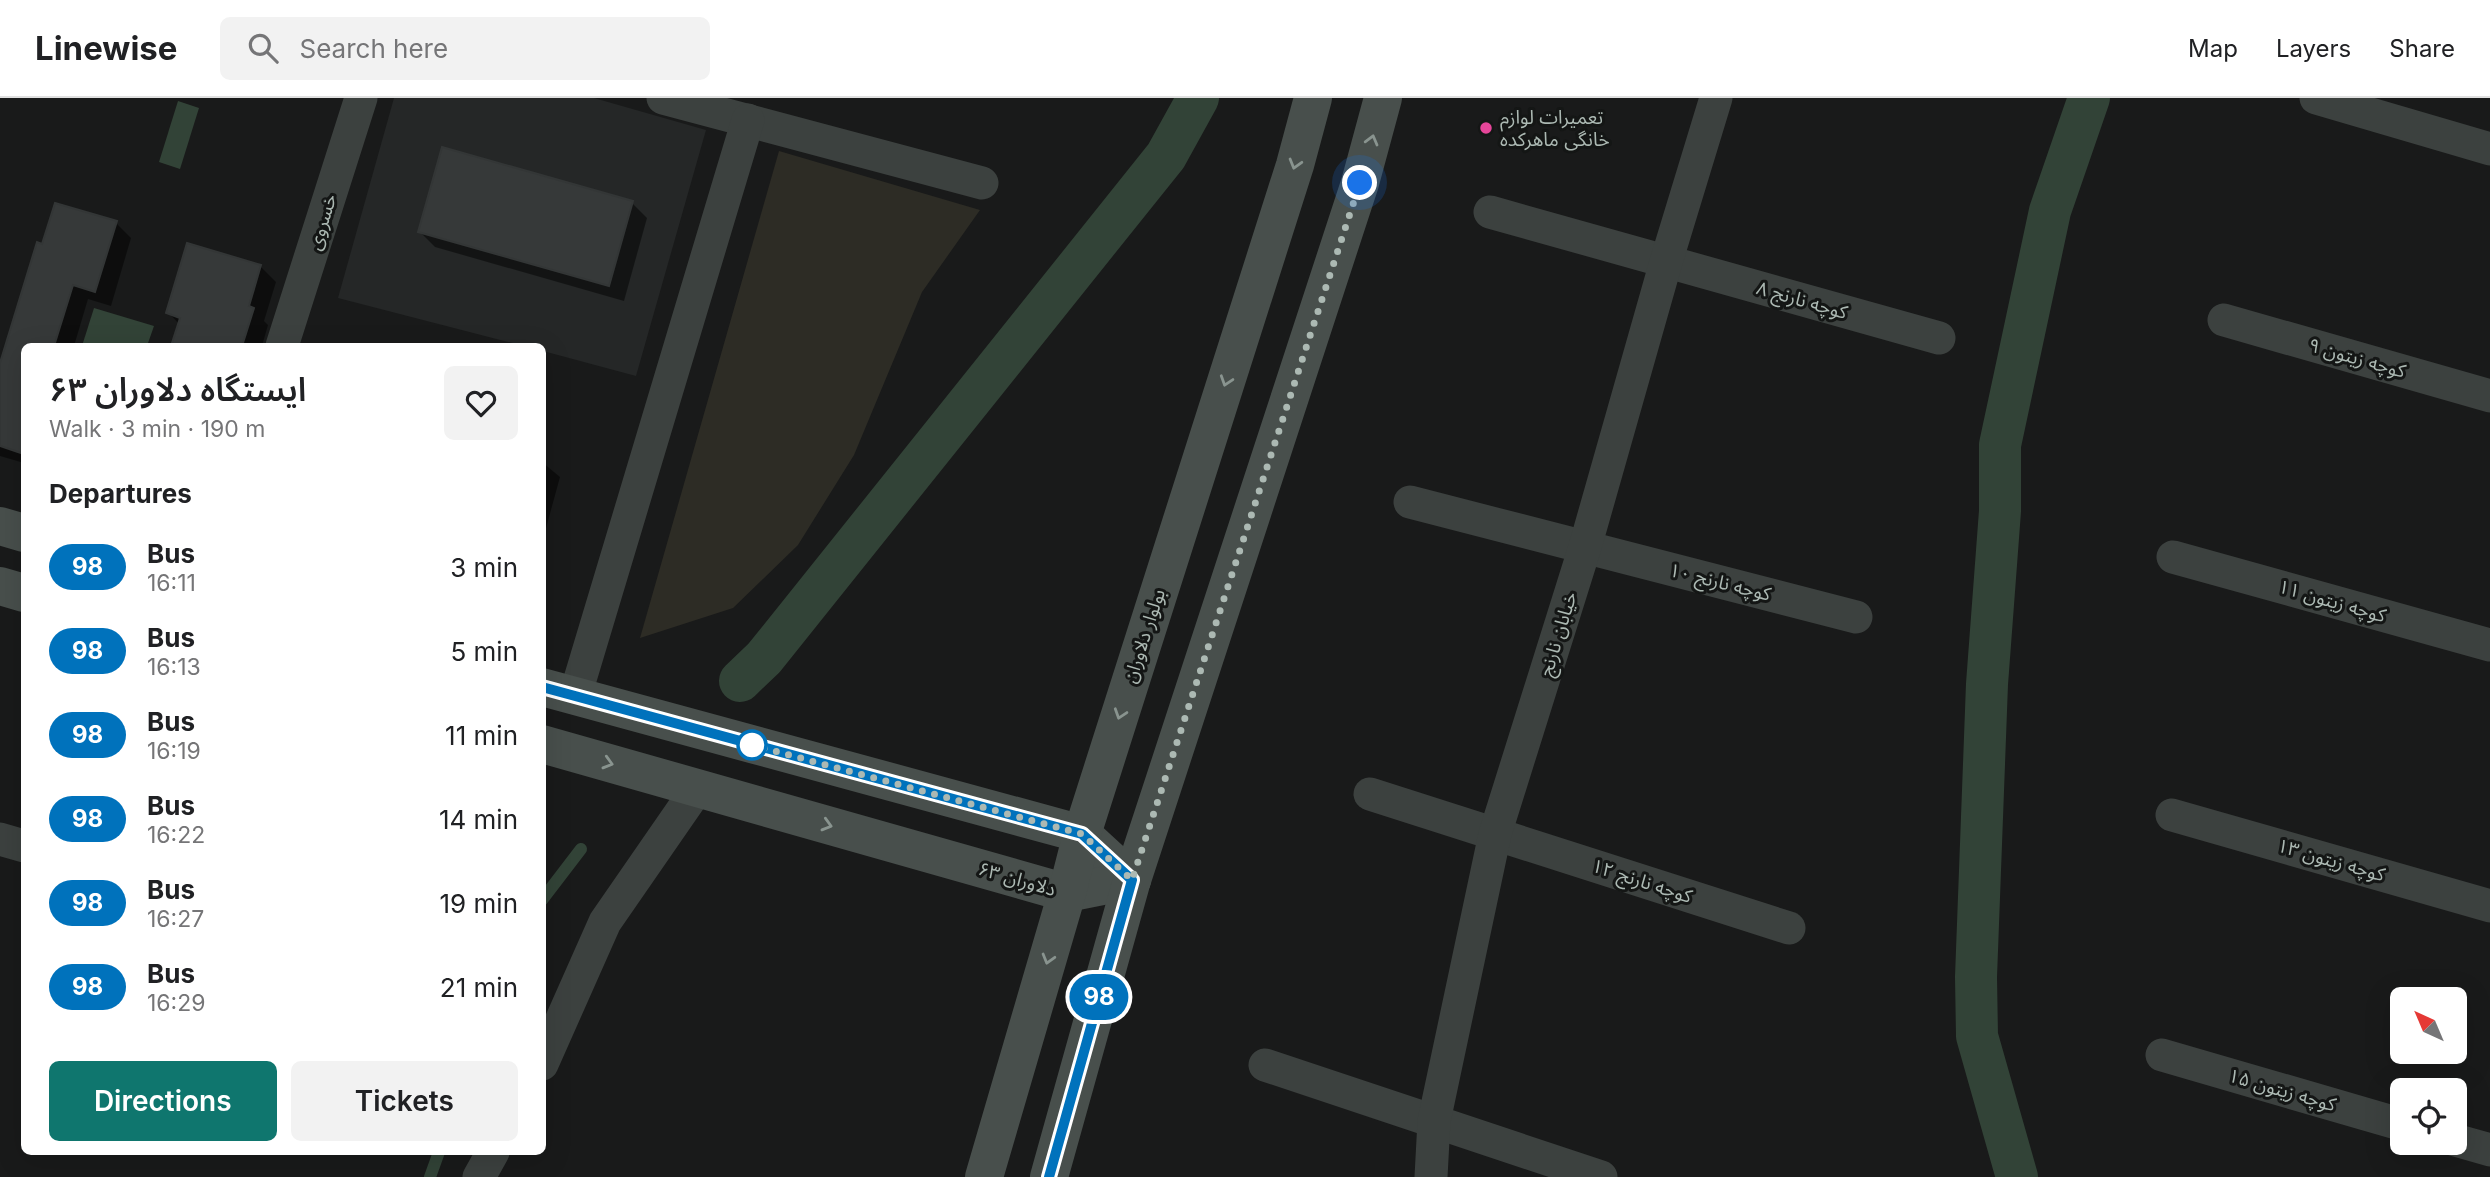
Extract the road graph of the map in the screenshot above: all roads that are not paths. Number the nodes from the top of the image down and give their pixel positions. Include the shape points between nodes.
1 (360, 98) edge
2 (663, 98) edge
3 (1313, 98) edge
4 (1383, 98) edge
5 (1716, 98) edge
6 (2316, 98) edge
7 (748, 120) junction
8 (2490, 149) edge
9 (982, 183) dead end
10 (1489, 212) dead end
11 (1666, 262) junction
12 (2224, 320) dead end
13 (1938, 338) dead end
14 (283, 343) edge
15 (2490, 396) edge
16 (1410, 502) dead end
17 (0, 526) edge
18 (21, 532) edge
19 (1585, 547) junction
20 (2173, 557) dead end
21 (0, 586) edge
22 (21, 592) edge
23 (1856, 617) dead end
24 (2490, 645) edge
25 (559, 692) edge
26 (546, 745) edge
27 (697, 789) junction
28 (1370, 794) dead end
29 (2172, 815) dead end
30 (1082, 834) junction
31 (1495, 834) junction
32 (0, 839) edge
33 (21, 845) edge
34 (1132, 880) junction
35 (1067, 893) junction
36 (2490, 906) edge
37 (1789, 928) dead end
38 (546, 1055) edge
39 (2162, 1055) dead end
40 (1265, 1065) dead end
41 (1434, 1121) junction
42 (2390, 1121) edge
43 (2467, 1143) edge
44 (2490, 1150) edge
45 (491, 1155) edge
46 (479, 1177) edge
47 (984, 1177) edge
48 (1049, 1177) edge
49 (1431, 1177) edge
50 (1601, 1177) edge

1 - 14 street, خسروی
2 - 7 street
3 -> 30 street, بولوار دلاوران
34 -> 4 street via 1360,183
5 - 11 street, خیابان نارنج
6 - 8 street
7 - 9 street
7 - 25 street
10 - 11 street, کوچه نارنج ۸
11 - 13 street, کوچه نارنج ۸
11 - 19 street, خیابان نارنج
12 - 15 street, کوچه زیتون ۹
16 - 19 street, کوچه نارنج ۱۰
17 - 18 street
19 - 23 street, کوچه نارنج ۱۰
19 - 31 street, خیابان نارنج
20 - 24 street, کوچه زیتون ۱۱
21 - 22 street
25 - 30 street
26 -> 27 street, دلاوران ۶۳
27 -> 35 street, دلاوران ۶۳
27 - 38 street via 606,922
28 - 31 street, کوچه نارنج ۱۲
29 - 36 street, کوچه زیتون ۱۳
30 - 34 street
30 - 35 street, بولوار دلاوران
31 - 37 street, کوچه نارنج ۱۲
31 - 41 street, خیابان نارنج
32 - 33 street
34 - 35 street, دلاوران ۶۳
34 - 48 street
35 -> 47 street, بولوار دلاوران
39 - 42 street, کوچه زیتون ۱۵
40 - 41 street
41 - 49 street, خیابان نارنج
41 - 50 street
43 - 44 street
45 - 46 street

